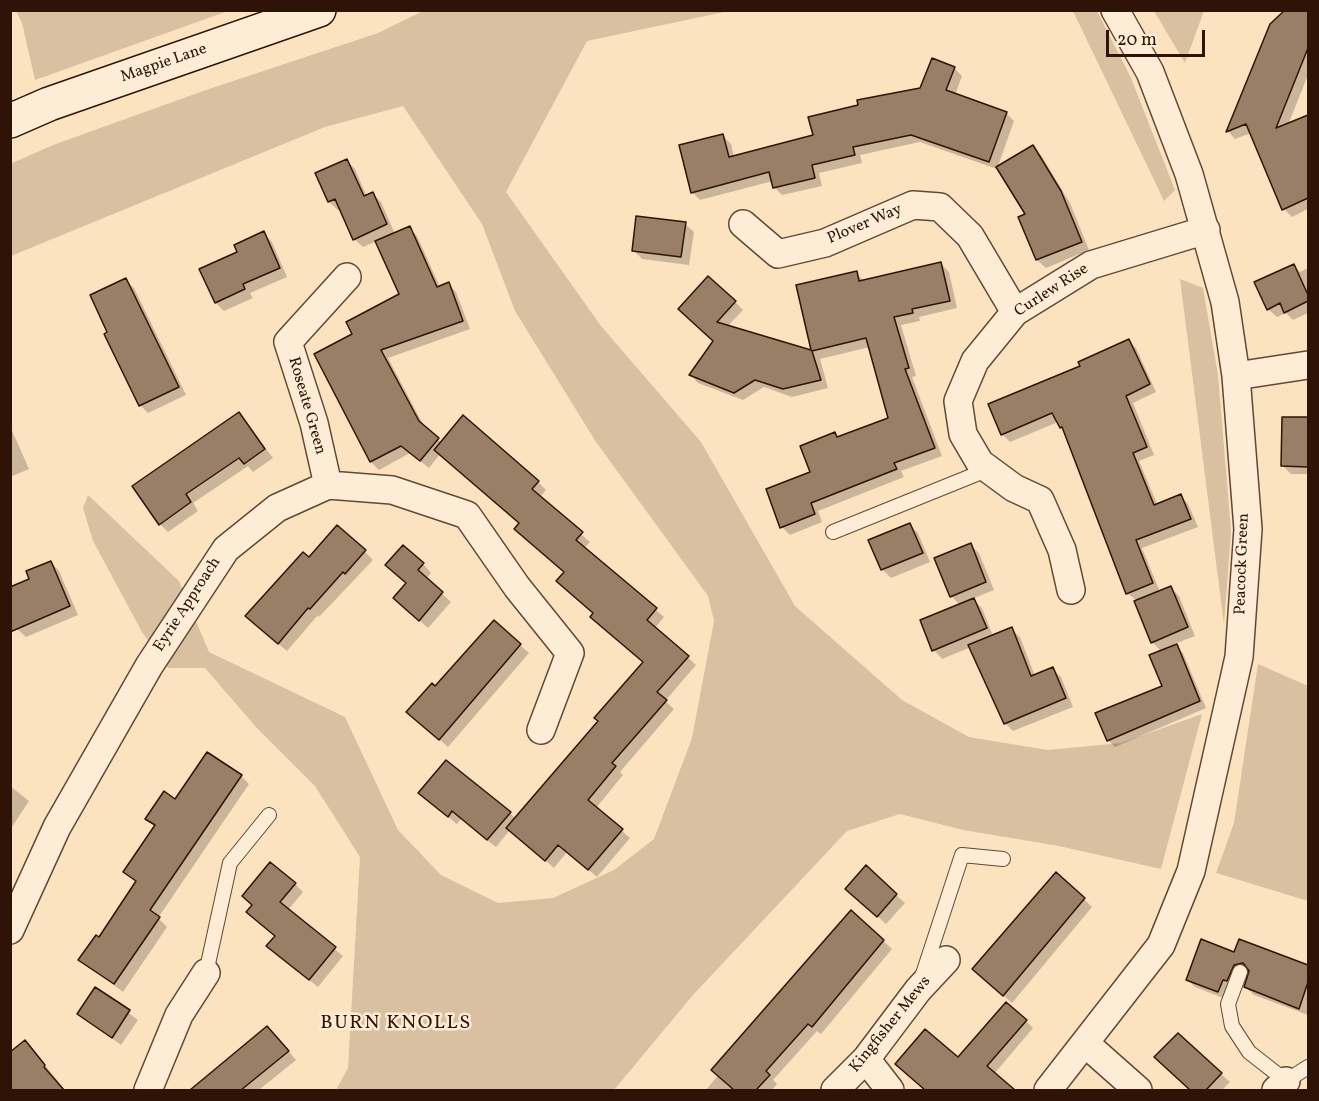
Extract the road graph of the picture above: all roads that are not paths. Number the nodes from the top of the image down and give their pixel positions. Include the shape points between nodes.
1 (320, 10) edge
2 (1115, 10) edge
3 (10, 121) edge
4 (743, 224) dead end
5 (1206, 230) junction
6 (347, 277) dead end
7 (1015, 312) junction
8 (1308, 364) edge
9 (1236, 376) junction
10 (989, 469) junction
11 (328, 486) junction
12 (833, 532) dead end
13 (1071, 590) dead end
14 (541, 730) dead end
15 (270, 815) dead end
16 (1003, 859) dead end
17 (17, 893) edge
18 (10, 930) edge
19 (946, 960) dead end
20 (1240, 972) dead end
21 (206, 973) joint
22 (918, 990) junction
23 (1086, 1044) junction
24 (866, 1059) junction
25 (1308, 1067) edge
26 (1281, 1086) edge
27 (148, 1090) edge
28 (835, 1090) edge
29 (891, 1090) edge
30 (1048, 1090) edge
31 (1138, 1090) edge

1 - 3 street, Magpie Lane
2 - 5 street, Peacock Green via 1150,72 1190,174
4 - 7 street, Plover Way via 778,254 825,243 913,205 940,207 970,236
5 - 7 street, Curlew Rise via 1091,265
5 - 9 street, Peacock Green via 1225,302
6 - 11 street, Roseate Green via 279,343 314,423
7 - 10 street, Curlew Rise via 975,361 957,401 963,434 980,463
8 - 9 street
9 - 23 street, Peacock Green via 1247,541 1239,657 1208,799 1191,871 1161,945
10 - 12 lane
10 - 13 street, Curlew Rise via 1014,488 1040,500 1062,550
11 - 14 street, Eyrie Approach via 392,490 467,515 570,653
11 - 17 street, Eyrie Approach via 277,508 226,549 149,666
15 - 21 lane via 230,863
16 - 22 lane via 962,855
17 - 18 street, Eyrie Approach
19 - 22 street, Kingfisher Mews
20 - 26 lane via 1228,1004 1232,1026 1249,1052
21 - 27 street via 179,1015
22 - 24 street, Kingfisher Mews
23 - 30 street, Peacock Green
23 - 31 street
24 - 28 street, Kingfisher Mews
24 - 29 street
25 - 26 lane

